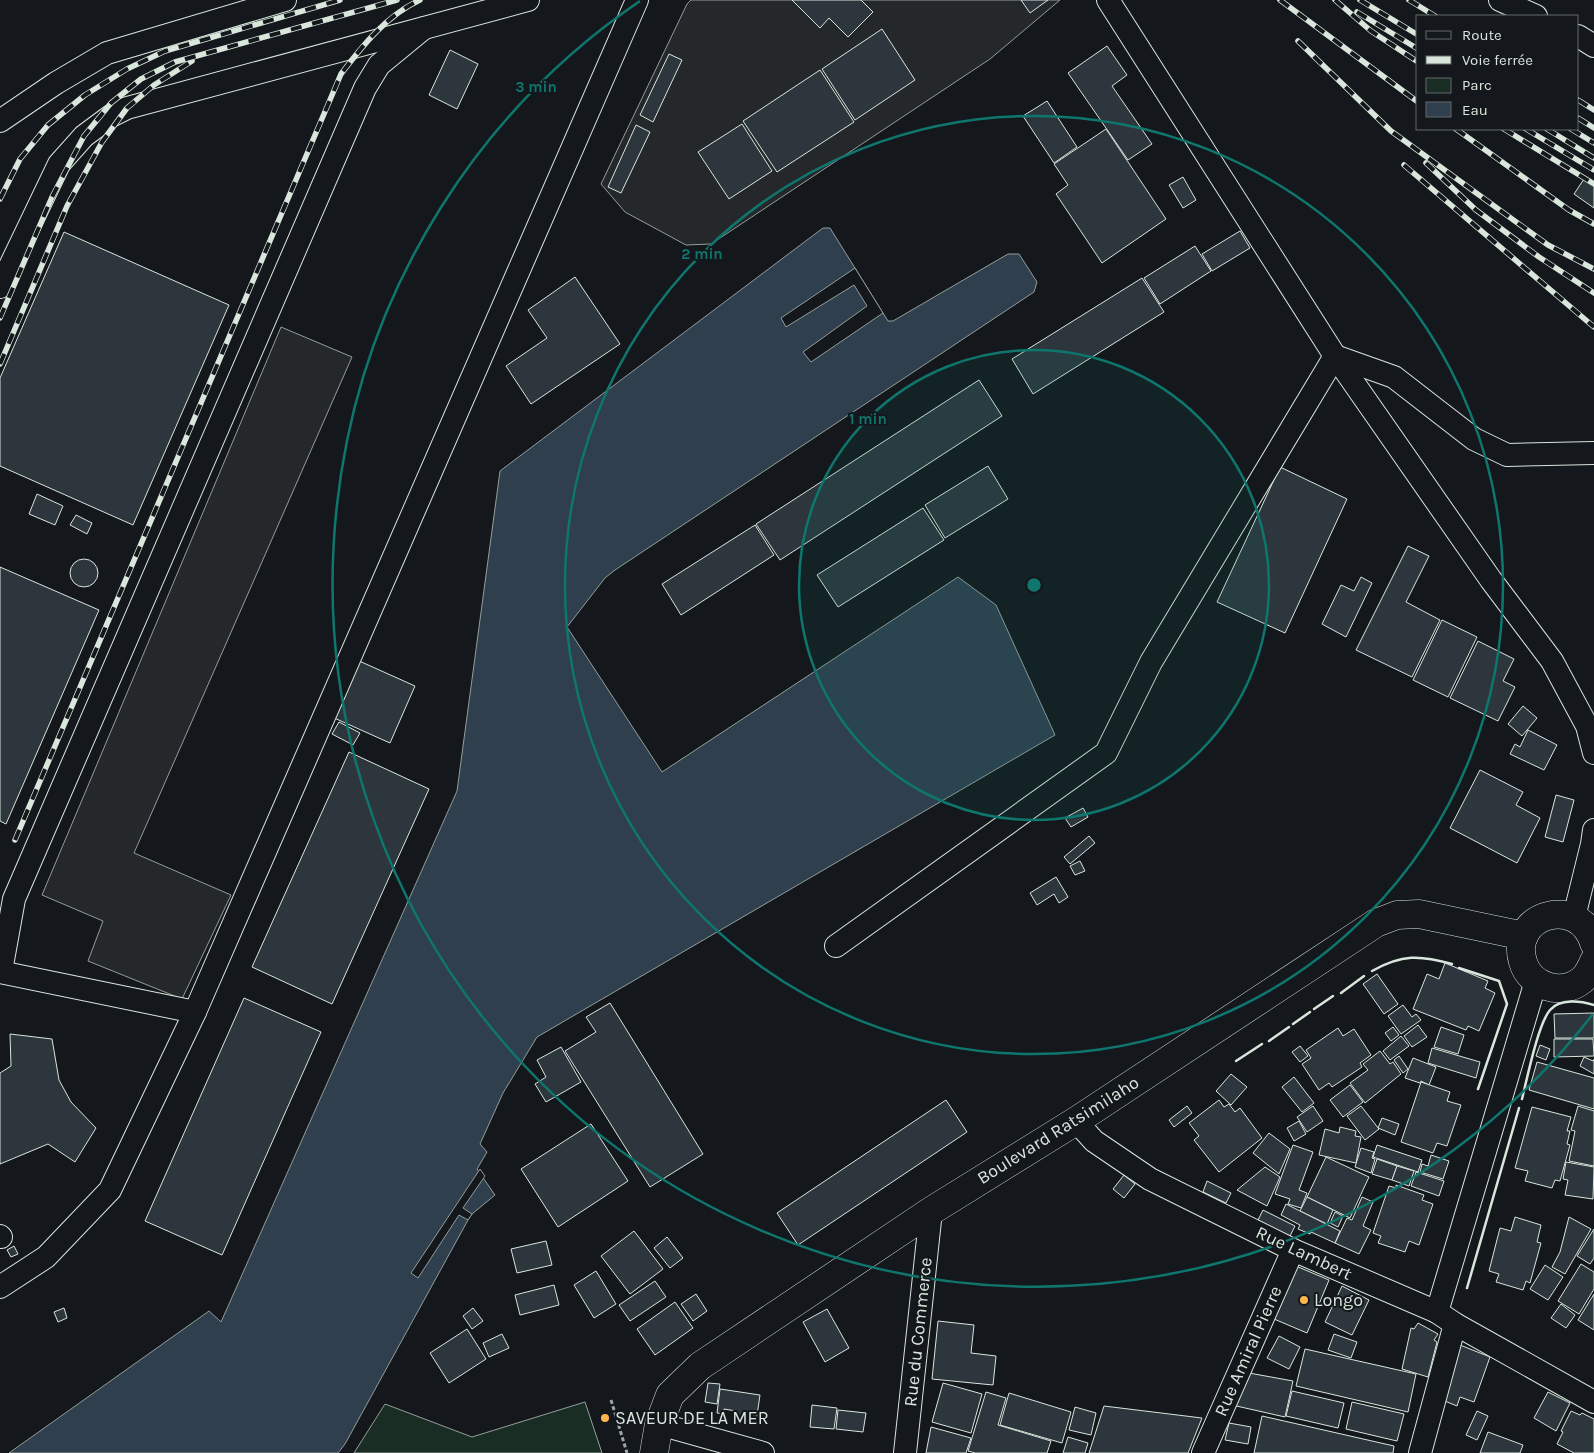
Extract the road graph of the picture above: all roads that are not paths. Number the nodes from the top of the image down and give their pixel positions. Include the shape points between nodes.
1 (285, 0) edge
2 (528, 0) edge
3 (637, 0) edge
4 (1108, 0) edge
5 (1500, 0) edge
6 (1534, 15) edge
7 (424, 28) junction
8 (1579, 37) edge
9 (1594, 46) edge
10 (0, 121) edge
11 (0, 287) edge
12 (1335, 356) junction
13 (1594, 453) edge
14 (1594, 753) edge
15 (1594, 830) edge
16 (1574, 917) junction
17 (1524, 936) junction
18 (1594, 943) edge
19 (836, 946) dead end
20 (1592, 969) edge
21 (1, 971) edge
22 (1536, 981) junction
23 (195, 1012) junction
24 (1076, 1121) junction
25 (930, 1211) junction
26 (1293, 1250) junction
27 (0, 1287) edge
28 (1446, 1318) junction
29 (1594, 1402) edge
30 (659, 1424) junction
31 (654, 1453) edge
32 (763, 1453) edge
33 (905, 1453) edge
34 (1203, 1453) edge
35 (1420, 1453) edge

1 - 10 street via 107,53
2 - 7 street
3 - 23 street
4 - 12 street
5 - 6 street
7 - 11 street via 127,108 111,116 84,136 59,164
7 - 21 street via 379,65 365,88 14,899
8 - 9 street
12 - 13 street via 1394,377 1474,439 1506,455
12 - 14 street via 1491,580 1552,661 1587,726
12 - 19 street via 1151,662 1106,753
15 - 16 street
16 - 17 main road via 1556,914 1539,919
16 - 18 main road via 1584,924
17 - 22 main road via 1522,961
17 - 24 main road, Boulevard Ratsimilaho via 1419,914 1397,915 1376,924
20 - 22 main road via 1570,987 1558,989
21 - 23 street
22 - 28 street
23 - 27 street via 110,1190 46,1257
24 - 25 main road, Boulevard Ratsimilaho
24 - 26 street, Rue Lambert via 1094,1141 1150,1179
25 - 30 main road, Boulevard Ratsimilaho via 700,1366 670,1395
25 - 33 street, Rue du Commerce
26 - 28 street, Rue Lambert
26 - 34 street, Rue Amiral Pierre
28 - 29 street, Rue Lambert
28 - 35 street
30 - 31 main road, Boulevard Ratsimilaho
30 - 32 street

